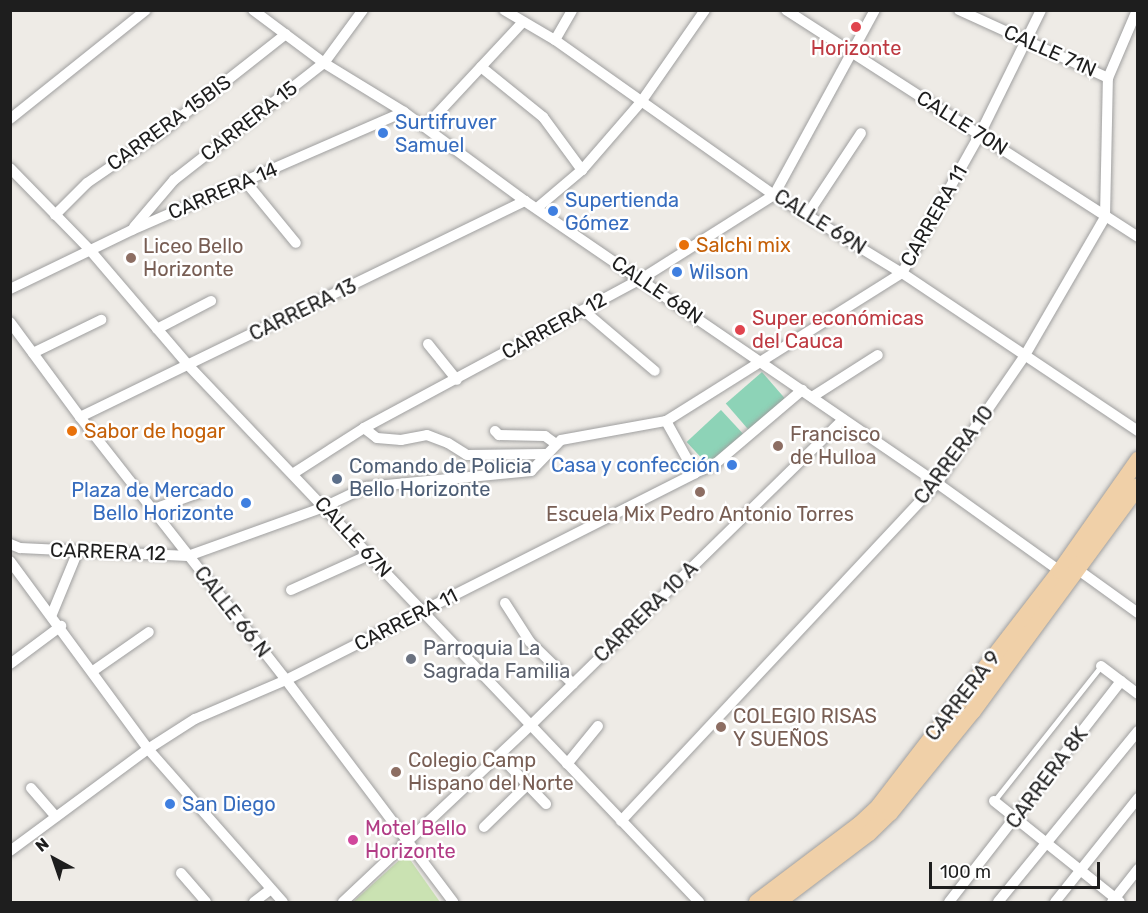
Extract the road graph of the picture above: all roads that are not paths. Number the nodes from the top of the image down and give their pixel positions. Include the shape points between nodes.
1 (146, 10) edge
2 (253, 10) edge
3 (363, 10) edge
4 (504, 10) edge
5 (572, 10) edge
6 (705, 10) edge
7 (786, 10) edge
8 (875, 10) edge
9 (958, 10) edge
10 (1041, 10) edge
11 (1137, 10) edge
12 (523, 22) junction
13 (286, 34) junction
14 (555, 40) junction
15 (1028, 41) junction
16 (851, 55) junction
17 (324, 63) junction
18 (481, 67) junction
19 (1108, 78) junction
20 (641, 102) junction
21 (405, 112) junction
22 (10, 119) edge
23 (425, 127) junction
24 (861, 133) dead end
25 (980, 134) junction
26 (10, 168) edge
27 (582, 170) junction
28 (244, 181) junction
29 (774, 195) junction
30 (525, 201) junction
31 (537, 208) junction
32 (55, 215) junction
33 (807, 215) junction
34 (1106, 217) junction
35 (132, 230) junction
36 (1137, 237) edge
37 (296, 243) dead end
38 (89, 249) junction
39 (902, 273) junction
40 (641, 279) junction
41 (10, 289) edge
42 (211, 301) dead end
43 (584, 310) junction
44 (101, 320) dead end
45 (10, 322) edge
46 (158, 329) junction
47 (428, 344) dead end
48 (33, 353) junction
49 (878, 355) dead end
50 (1024, 357) junction
51 (760, 361) junction
52 (189, 366) junction
53 (655, 371) dead end
54 (457, 380) junction
55 (802, 390) junction
56 (812, 397) junction
57 (80, 417) junction
58 (843, 419) junction
59 (666, 422) junction
60 (364, 428) junction
61 (495, 431) dead end
62 (1137, 431) edge
63 (556, 444) junction
64 (546, 454) junction
65 (1137, 460) edge
66 (695, 472) junction
67 (294, 473) junction
68 (937, 483) junction
69 (1136, 490) edge
70 (201, 492) dead end
71 (324, 507) junction
72 (154, 509) junction
73 (10, 544) edge
74 (78, 552) junction
75 (369, 555) junction
76 (189, 556) junction
77 (10, 561) edge
78 (1068, 570) junction
79 (291, 590) dead end
80 (505, 603) dead end
81 (423, 611) junction
82 (1137, 613) edge
83 (52, 614) junction
84 (61, 626) junction
85 (149, 632) dead end
86 (10, 664) edge
87 (1101, 666) joint
88 (93, 671) junction
89 (286, 680) junction
90 (1121, 681) junction
91 (573, 684) junction
92 (1137, 694) edge
93 (531, 725) junction
94 (598, 726) dead end
95 (1137, 731) edge
96 (148, 749) junction
97 (500, 755) junction
98 (567, 764) junction
99 (527, 784) junction
100 (31, 788) dead end
101 (1137, 798) edge
102 (994, 801) joint
103 (546, 804) dead end
104 (56, 817) junction
105 (1016, 819) junction
106 (621, 820) junction
107 (484, 827) dead end
108 (408, 841) junction
109 (1045, 843) junction
110 (10, 851) edge
111 (1137, 869) edge
112 (1081, 871) junction
113 (181, 873) dead end
114 (271, 889) junction
115 (1116, 901) edge
116 (206, 903) edge
117 (254, 903) edge
118 (283, 903) edge
119 (343, 903) edge
120 (453, 903) edge
121 (699, 903) edge
122 (757, 903) edge
123 (778, 903) edge
124 (949, 903) edge
125 (998, 903) edge
126 (1054, 903) edge

1 - 22 street
2 - 13 street, CALLE 68N
3 - 17 street, CARRERA 15
4 - 12 street, CALLE 69N
5 - 14 street
6 - 20 street
7 - 16 street, CALLE 70N
8 - 16 street, CARRERA 12
9 - 15 street, CALLE 71N
10 - 15 street, CARRERA 11
11 - 19 street, CARRERA 10
12 - 14 street, CALLE 69N
12 - 18 street
13 - 17 street, CALLE 68N
13 - 32 street, CARRERA 15BIS via 87,183
14 - 20 street, CALLE 69N
15 - 19 street, CALLE 71N
15 - 25 street, CARRERA 11
16 - 25 street, CALLE 70N
16 - 29 street, CARRERA 12
17 - 21 street, CALLE 68N
17 - 35 street, CARRERA 15 via 174,180
18 - 23 street
18 - 27 street via 543,117
19 - 34 street, CARRERA 10
20 - 27 street
20 - 29 street, CALLE 69N
21 - 23 street, CALLE 68N
21 - 28 street, CARRERA 14
23 - 30 street, CALLE 68N
24 - 33 street
25 - 34 street, CALLE 70N
25 - 39 street, CARRERA 11
26 - 32 street, CALLE 67N
27 - 31 street
28 - 35 street, CARRERA 14
28 - 37 street
29 - 33 street, CALLE 69N
29 - 40 street, CARRERA 12
30 - 31 street, CALLE 68N
30 - 52 street, CARRERA 13
31 - 40 street, CALLE 68N
32 - 38 street, CALLE 67N
33 - 39 street, CALLE 69N
34 - 36 street, CALLE 70N
34 - 50 street, CARRERA 10
35 - 38 street, CARRERA 14
38 - 41 street, CARRERA 14
38 - 46 street, CALLE 67N
39 - 50 street, CALLE 69N
39 - 51 street, CARRERA 11
40 - 43 street, CARRERA 12
40 - 51 street, CALLE 68N
42 - 46 street
43 - 53 street
43 - 54 street, CARRERA 12
44 - 48 street
45 - 48 street, CALLE 66 N
46 - 52 street, CALLE 67N
47 - 54 street
48 - 57 street, CALLE 66 N
49 - 56 street
50 - 62 street, CALLE 69N
50 - 68 street, CARRERA 10
51 - 55 street, CALLE 68N
51 - 59 street, CARRERA 12
52 - 57 street, CARRERA 13
52 - 67 street, CALLE 67N
54 - 60 street, CARRERA 12
55 - 56 street, CALLE 68N
55 - 66 street, CARRERA 11 via 714,465
56 - 58 street, CALLE 68N
57 - 72 street, CALLE 66 N
58 - 68 street, CALLE 68N
58 - 91 street, CARRERA 10 A
59 - 63 street, CARRERA 12
59 - 66 street
60 - 64 street via 377,438 401,440 427,435 467,455
60 - 67 street, CARRERA 12
61 - 63 street via 499,435 545,436
63 - 64 street, CARRERA 12
64 - 71 street, CARRERA 12 via 531,471 366,487
65 - 78 main road, CARRERA 9
66 - 81 street, CARRERA 11
67 - 71 street, CALLE 67N
68 - 78 street, CALLE 68N
68 - 106 street, CARRERA 10
69 - 78 main road, CARRERA 9
70 - 72 street
71 - 75 street, CALLE 67N
71 - 76 street, CARRERA 12
72 - 76 street, CALLE 66 N
73 - 74 street, CARRERA 12
74 - 76 street, CARRERA 12
74 - 83 street
75 - 79 street
75 - 81 street, CALLE 67N
76 - 89 street, CALLE 66 N
77 - 83 street
78 - 82 street, CALLE 68N
78 - 122 main road, CARRERA 9 via 879,806
78 - 123 main road, CARRERA 9 via 973,711 890,813
80 - 91 street via 530,642
81 - 89 street, CARRERA 11
81 - 93 street, CALLE 67N
83 - 84 street
84 - 86 street
84 - 88 street
85 - 88 street
87 - 90 street
87 - 102 lane
88 - 96 street
89 - 96 street, CARRERA 11 via 195,719
89 - 108 street, CALLE 66 N
90 - 92 street
90 - 105 street, CARRERA 8K
91 - 93 street, CARRERA 10 A
93 - 97 street, CARRERA 10 A
93 - 98 street, CALLE 67N
94 - 98 street
95 - 109 street
96 - 104 street, CARRERA 11
96 - 114 street
97 - 99 street
97 - 108 street, CARRERA 10 A
98 - 106 street, CALLE 67N
99 - 103 street
99 - 107 street
100 - 104 street
101 - 112 street
102 - 105 street
104 - 110 street, CARRERA 11
105 - 109 street
105 - 124 street, CARRERA 8K
106 - 121 street, CALLE 67N
108 - 119 street, CARRERA 10 A
108 - 120 street, CALLE 66 N
109 - 112 street
109 - 125 street
111 - 115 street
112 - 115 street
112 - 126 street
113 - 116 street
114 - 117 street
114 - 118 street

